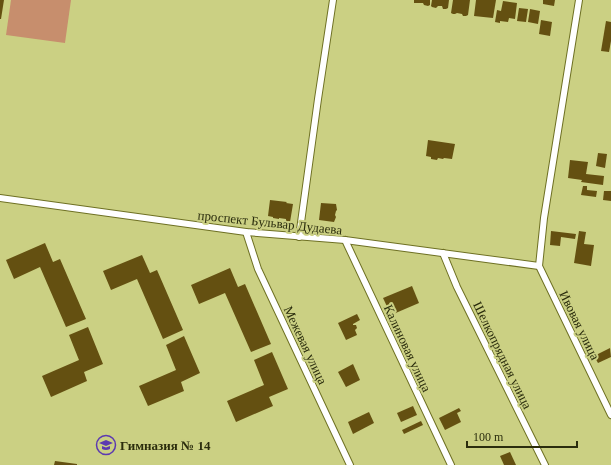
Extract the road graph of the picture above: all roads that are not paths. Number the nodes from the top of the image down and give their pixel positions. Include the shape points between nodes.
1 (333, 0) edge
2 (578, 0) edge
3 (0, 198) edge
4 (246, 232) junction
5 (299, 237) junction
6 (345, 240) junction
7 (443, 253) junction
8 (539, 266) junction
9 (611, 415) edge
10 (350, 465) edge
11 (451, 465) edge
12 (545, 465) edge

1 - 5 street
2 - 8 street via 544,218
3 - 4 street, проспект Бульвар Дудаева
4 - 5 street, проспект Бульвар Дудаева
4 - 10 street, Межевая улица via 258,269
5 - 6 street, проспект Бульвар Дудаева
6 - 7 street, проспект Бульвар Дудаева
6 - 11 street, Калиновая улица
7 - 8 street, проспект Бульвар Дудаева
7 - 12 street, Шелкопрядная улица
8 - 9 street, Ивовая улица

